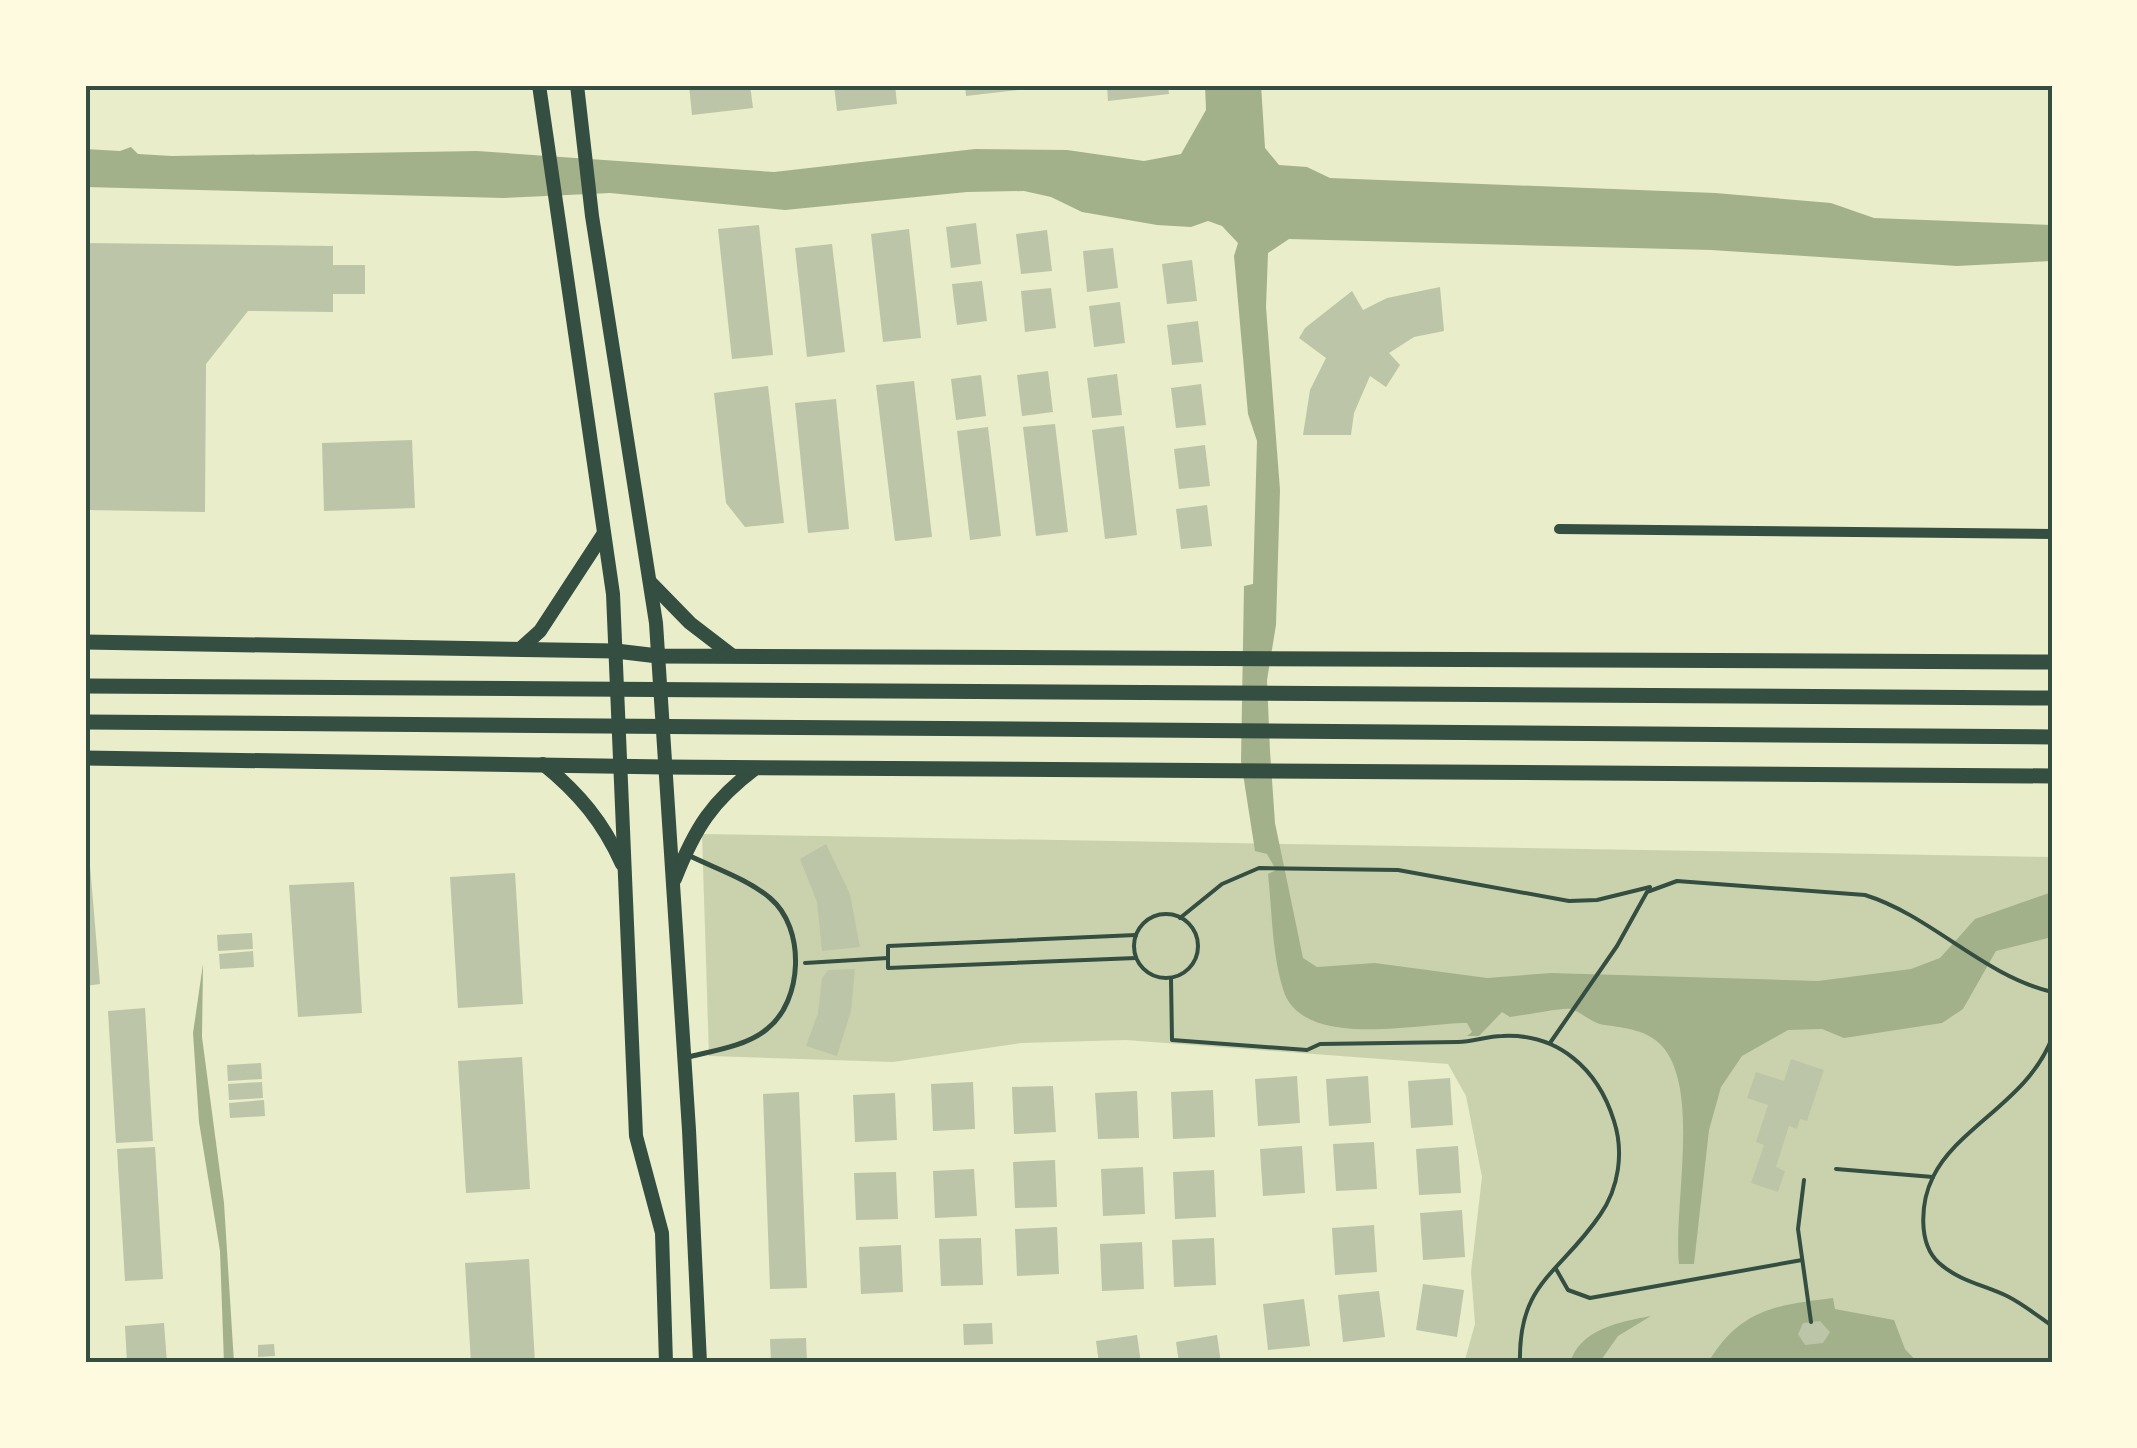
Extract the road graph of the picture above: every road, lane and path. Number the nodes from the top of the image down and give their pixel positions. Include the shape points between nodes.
1 (540, 89) edge
2 (578, 90) edge
3 (1559, 529) dead end
4 (604, 533) junction
5 (2052, 534) edge
6 (650, 581) junction
7 (85, 642) edge
8 (520, 649) junction
9 (616, 651) junction
10 (658, 656) junction
11 (734, 656) junction
12 (2052, 662) edge
13 (85, 686) edge
14 (2052, 698) edge
15 (85, 722) edge
16 (2052, 737) edge
17 (85, 758) edge
18 (543, 764) junction
19 (620, 765) junction
20 (666, 768) junction
21 (756, 768) junction
22 (2052, 776) edge
23 (685, 854) junction
24 (625, 871) junction
25 (673, 884) junction
26 (1655, 886) junction
27 (1180, 918) junction
28 (1136, 935) junction
29 (888, 958) junction
30 (1136, 958) junction
31 (795, 964) junction
32 (1171, 978) junction
33 (2052, 992) edge
34 (2052, 1038) edge
35 (1550, 1043) junction
36 (685, 1058) junction
37 (1836, 1169) dead end
38 (1933, 1177) junction
39 (1804, 1180) dead end
40 (1802, 1260) junction
41 (1556, 1269) junction
42 (1811, 1322) dead end
43 (2052, 1326) edge
44 (666, 1363) edge
45 (700, 1363) edge
46 (1520, 1363) edge

1 - 4 main road
2 - 6 main road
3 - 5 street
4 - 8 main road via 540,631
4 - 9 main road
6 - 10 main road
6 - 11 main road
7 - 8 main road
8 - 9 main road
9 - 10 main road
9 - 19 main road
10 - 11 main road
10 - 20 main road
11 - 12 main road
13 - 14 main road
15 - 16 main road
17 - 18 main road
18 - 19 main road
18 - 24 main road via 576,790
19 - 20 main road
19 - 24 main road
20 - 21 main road
20 - 25 main road
21 - 22 main road
21 - 23 main road via 694,830
23 - 25 main road
23 - 31 lane via 770,898 788,919
24 - 44 main road via 636,1136 662,1233
25 - 36 main road
26 - 27 path via 1569,901 1398,870 1259,868 1214,890
26 - 33 path via 1677,881 1865,895 1892,904 2026,986
26 - 35 path
27 - 28 path via 1156,916
27 - 32 path via 1193,929 1198,950 1190,969
28 - 29 path via 888,946
28 - 30 path
29 - 30 path via 888,968
29 - 31 path
30 - 32 path via 1150,974
31 - 36 lane via 788,1005 766,1030
32 - 35 path via 1172,1040 1306,1050 1506,1035
34 - 38 path via 2029,1078
35 - 41 path via 1590,1073 1606,1098 1618,1150 1615,1188 1603,1212
36 - 45 main road
37 - 38 path
38 - 43 path via 1924,1219 1934,1259
39 - 40 path via 1797,1209
40 - 41 path via 1590,1298 1568,1290
40 - 42 path
41 - 46 path via 1525,1308

